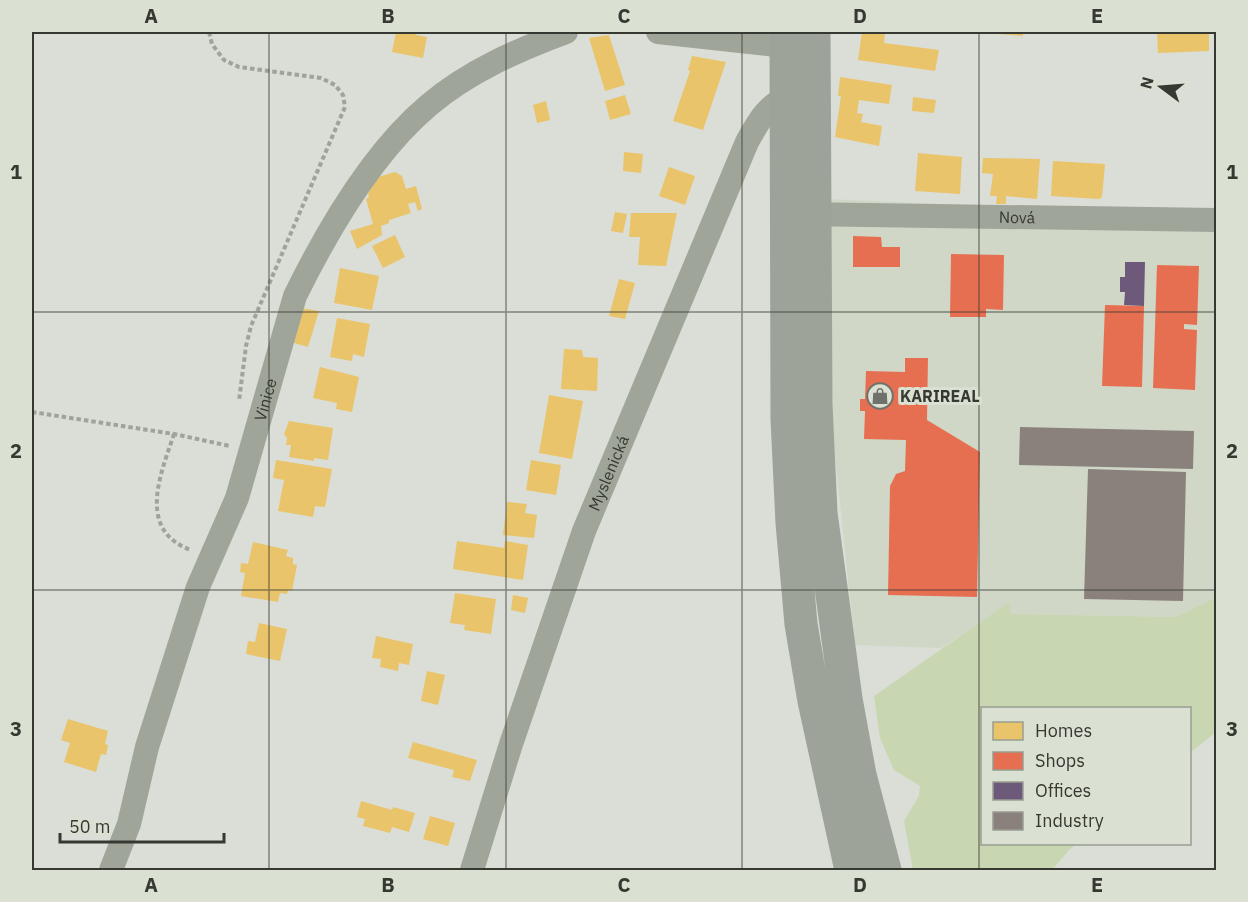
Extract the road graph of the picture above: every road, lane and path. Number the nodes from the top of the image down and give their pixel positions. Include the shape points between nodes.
1 (209, 32) edge
2 (566, 32) edge
3 (658, 32) edge
4 (795, 36) edge
5 (786, 98) junction
6 (813, 136) junction
7 (801, 214) junction
8 (1216, 220) edge
9 (239, 405) dead end
10 (32, 412) edge
11 (174, 434) junction
12 (230, 435) dead end
13 (227, 445) junction
14 (251, 451) junction
15 (211, 558) junction
16 (111, 870) edge
17 (472, 870) edge
18 (850, 870) edge
19 (885, 870) edge

1 - 9 path via 212,44 224,60 240,67 321,78 335,85 343,95 345,107 251,326
2 - 14 street, Vinice via 504,57 449,90 428,105 367,174 309,267 296,296
3 - 4 street
4 - 5 main road
4 - 6 main road
5 - 6 main road
5 - 7 main road
5 - 17 street, Myslenická via 768,109 747,142 584,531
6 - 7 main road
7 - 8 street, Nová
7 - 18 main road via 787,419 792,523 801,624
7 - 19 main road via 821,513 835,624 860,775
10 - 11 path
11 - 13 path
11 - 15 path via 157,491 162,527 173,541
12 - 13 path
13 - 14 path
14 - 15 street, Vinice via 237,498
15 - 16 street, Vinice via 198,587 147,747 129,824

